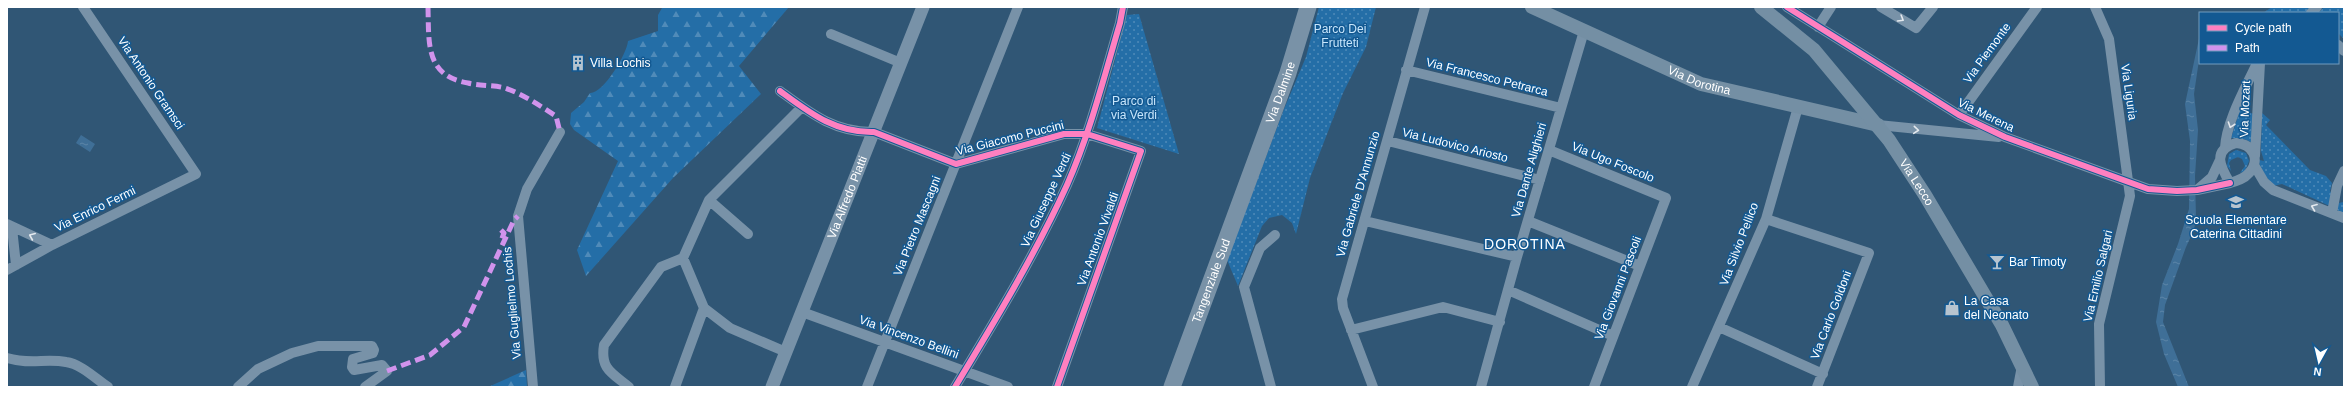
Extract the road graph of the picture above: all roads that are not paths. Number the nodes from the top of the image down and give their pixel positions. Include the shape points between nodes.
1 (83, 7) edge
2 (923, 7) edge
3 (1018, 7) edge
4 (1123, 7) edge
5 (1308, 7) edge
6 (1316, 7) edge
7 (1425, 7) edge
8 (1532, 7) edge
9 (1761, 7) edge
10 (1787, 7) edge
11 (1831, 7) edge
12 (1881, 7) edge
13 (1933, 7) edge
14 (2037, 7) edge
15 (2095, 7) edge
16 (1818, 27) junction
17 (1584, 31) junction
18 (831, 34) dead end
19 (901, 63) junction
20 (2257, 64) edge
21 (2260, 64) edge
22 (1406, 70) junction
23 (780, 91) dead end
24 (1798, 106) junction
25 (802, 107) junction
26 (1561, 108) junction
27 (1959, 115) junction
28 (1878, 125) junction
29 (560, 132) dead end
30 (874, 132) junction
31 (1087, 134) junction
32 (1957, 134) junction
33 (2005, 137) junction
34 (1388, 141) junction
35 (2225, 148) junction
36 (1549, 150) junction
37 (2220, 160) junction
38 (2255, 160) junction
39 (956, 164) junction
40 (2344, 171) edge
41 (196, 174) joint
42 (1251, 176) junction
43 (1540, 180) junction
44 (2129, 183) junction
45 (2230, 183) junction
46 (2197, 190) junction
47 (2130, 196) joint
48 (1666, 198) joint
49 (709, 200) junction
50 (2332, 213) junction
51 (2344, 218) edge
52 (1766, 219) junction
53 (1528, 221) junction
54 (1365, 222) junction
55 (9, 226) edge
56 (748, 234) dead end
57 (1275, 235) dead end
58 (52, 245) junction
59 (1517, 257) junction
60 (683, 258) junction
61 (1640, 266) junction
62 (11, 267) edge
63 (1508, 290) junction
64 (704, 308) junction
65 (802, 312) junction
66 (1500, 322) junction
67 (1720, 327) junction
68 (1351, 330) junction
69 (1613, 336) junction
70 (884, 342) junction
71 (786, 352) junction
72 (7, 358) edge
73 (2022, 364) junction
74 (965, 370) junction
75 (1822, 374) junction
76 (108, 387) edge
77 (238, 387) edge
78 (365, 387) edge
79 (533, 387) edge
80 (629, 387) edge
81 (675, 387) edge
82 (772, 387) edge
83 (867, 387) edge
84 (955, 387) edge
85 (1008, 387) edge
86 (1057, 387) edge
87 (1172, 387) edge
88 (1271, 387) edge
89 (1373, 387) edge
90 (1482, 387) edge
91 (1594, 387) edge
92 (1692, 387) edge
93 (1817, 387) edge
94 (2018, 387) edge
95 (2032, 387) edge
96 (2100, 387) edge

1 - 41 street, Via Antonio Gramsci
2 - 19 street, Via Alfredo Piatti
3 - 39 street, Via Pietro Mascagni
4 - 31 street, Via Giuseppe Verdi
5 - 42 highway, Via Dalmine via 1288,73
6 - 42 highway via 1299,65 1270,138
7 - 22 street, Via Gabriele D'Annunzio
8 - 17 main road, Via Dorotina
9 - 28 main road, Via Lecco via 1814,50
10 - 16 street, Via Merena
11 - 16 street
12 -> 13 street via 1916,28
14 - 27 street, Via Piemonte
15 - 44 street, Via Liguria via 2109,39
16 - 27 street, Via Merena
17 - 24 main road, Via Dorotina via 1701,84
17 - 26 street, Via Dante Alighieri
18 - 19 street
19 - 30 street, Via Alfredo Piatti
20 -> 35 street, Via Mozart via 2236,110
21 - 38 street, Via Mozart
22 - 26 street, Via Francesco Petrarca
22 - 34 street, Via Gabriele D'Annunzio
23 - 25 street, Via Giacomo Puccini
24 - 28 main road, Via Dorotina
24 - 52 street, Via Silvio Pellico
25 - 30 street, Via Giacomo Puccini via 831,125
25 - 49 street
26 - 36 street, Via Dante Alighieri
27 - 32 street, Via Merena via 1968,122 1969,127
27 - 33 street, Via Merena
28 -> 32 street, Via Merena
28 - 73 main road, Via Lecco via 1925,195 2002,325
29 - 79 street, Via Guglielmo Lochis via 527,189 518,216
30 - 39 street, Via Giacomo Puccini
30 - 65 street, Via Alfredo Piatti
31 - 39 street, Via Giacomo Puccini via 1064,134
31 - 74 street, Via Giuseppe Verdi via 1068,184 1040,241
31 - 86 street, Via Antonio Vivaldi via 1141,151
32 - 33 street, Via Merena
33 - 44 street, Via Merena
34 - 43 street, Via Ludovico Ariosto
34 - 54 street, Via Gabriele D'Annunzio
35 - 37 street
35 - 38 street via 2230,144 2241,143 2251,149
36 - 43 street, Via Dante Alighieri
36 - 48 street, Via Ugo Foscolo
37 - 45 street via 2222,172
37 - 46 street via 2212,177
38 - 45 street via 2249,174
50 -> 38 street via 2273,190 2264,182
39 - 70 street, Via Pietro Mascagni
40 - 50 street via 2337,186
41 - 58 street, Via Enrico Fermi
42 - 87 highway, Tangenziale Sud
43 - 53 street, Via Dante Alighieri
44 - 46 street, Via Merena via 2148,189
44 - 47 street, Via Liguria
45 - 46 street, Via Merena
47 - 96 street, Via Emilio Salgari via 2099,324
48 - 61 street, Via Giovanni Pascoli
49 - 56 street
49 - 60 street
50 - 51 street
52 - 67 street, Via Silvio Pellico
52 - 75 street, Via Carlo Goldoni via 1869,253
53 - 59 street, Via Dante Alighieri
53 - 61 street
54 - 59 street
54 - 68 street, Via Gabriele D'Annunzio via 1342,299
58 -> 55 street
55 - 62 street
57 - 88 street via 1260,248 1244,286
58 - 62 street, Via Enrico Fermi
59 - 63 street, Via Dante Alighieri
60 - 64 street
60 - 80 street via 661,267 604,345 602,358 608,369
61 - 69 street, Via Giovanni Pascoli
63 - 66 street, Via Dante Alighieri
63 - 69 street
64 - 71 street via 730,328
64 - 81 street
65 - 70 street, Via Vincenzo Bellini
65 - 71 street, Via Alfredo Piatti
66 - 68 street via 1443,307
66 - 90 street, Via Dante Alighieri
67 - 75 street
67 - 92 street, Via Silvio Pellico
68 - 89 street, Via Gabriele D'Annunzio
69 - 91 street, Via Giovanni Pascoli
70 - 74 street, Via Vincenzo Bellini
70 - 83 street, Via Pietro Mascagni
71 - 82 street, Via Alfredo Piatti
72 - 76 street via 27,363 67,362
73 - 94 street
73 - 95 main road, Via Lecco
74 - 84 street, Via Giuseppe Verdi
74 - 85 street, Via Vincenzo Bellini
75 - 93 street, Via Carlo Goldoni
77 - 78 street via 250,375 292,353 318,346 372,346 373,353 353,359 352,367 354,370 362,370 382,365 387,370

